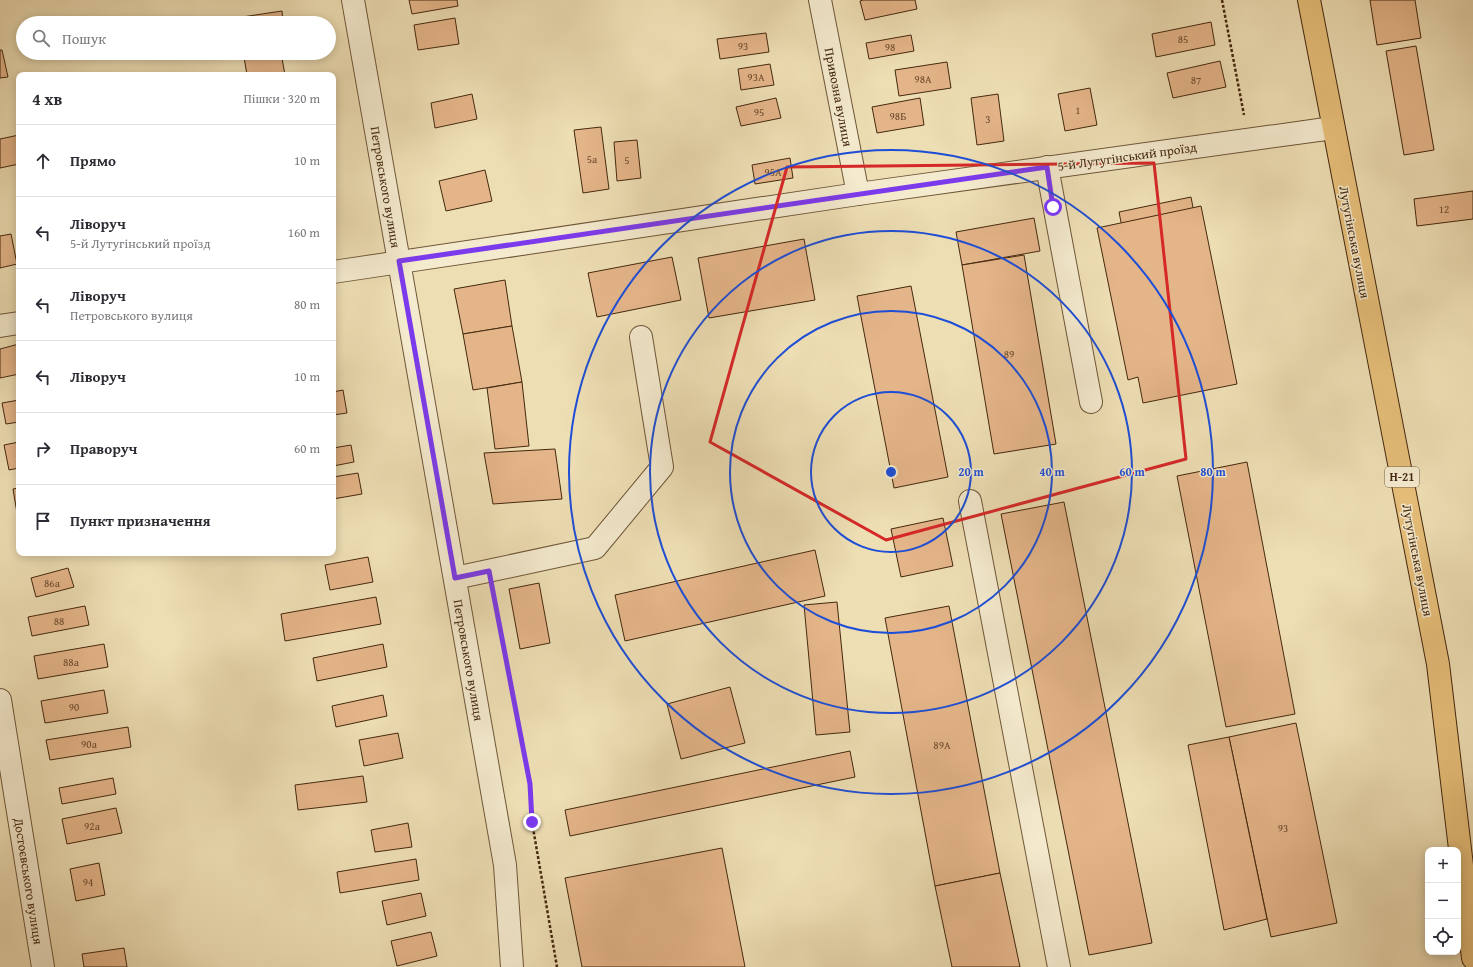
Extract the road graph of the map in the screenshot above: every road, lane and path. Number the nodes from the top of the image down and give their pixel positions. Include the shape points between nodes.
1 (353, 0) edge
2 (820, 0) edge
3 (1222, 0) edge
4 (1309, 0) edge
5 (1333, 128) junction
6 (1249, 139) junction
7 (1047, 167) junction
8 (858, 194) junction
9 (399, 261) junction
10 (336, 272) edge
11 (16, 323) edge
12 (0, 326) edge
13 (641, 337) dead end
14 (1091, 402) dead end
15 (970, 501) dead end
16 (489, 571) junction
17 (455, 578) junction
18 (0, 700) edge
19 (1473, 958) edge
20 (1473, 966) edge
21 (43, 967) edge
22 (512, 967) edge
23 (557, 967) edge
24 (1059, 967) edge
25 (1466, 967) edge

1 - 9 street, Петровського вулиця
2 - 8 street, Привозна вулиця
3 - 6 path
4 - 5 main road, Лутугінська вулиця / Н-21
5 - 6 street, 5-й Лутугінський проїзд
5 - 19 main road, Лутугінська вулиця / Н-21 via 1438,664
6 - 7 street, 5-й Лутугінський проїзд
7 - 8 street, 5-й Лутугінський проїзд
7 - 14 street
8 - 9 street, 5-й Лутугінський проїзд
9 - 10 street, 5-й Лутугінський проїзд
9 - 17 street, Петровського вулиця
11 - 12 street
13 - 16 street via 662,467 595,548
15 - 24 street
16 - 17 street
16 - 23 path via 530,784 532,822
17 - 22 street, Петровського вулиця via 505,864
18 - 21 street, Достоєвського вулиця
20 - 25 street

